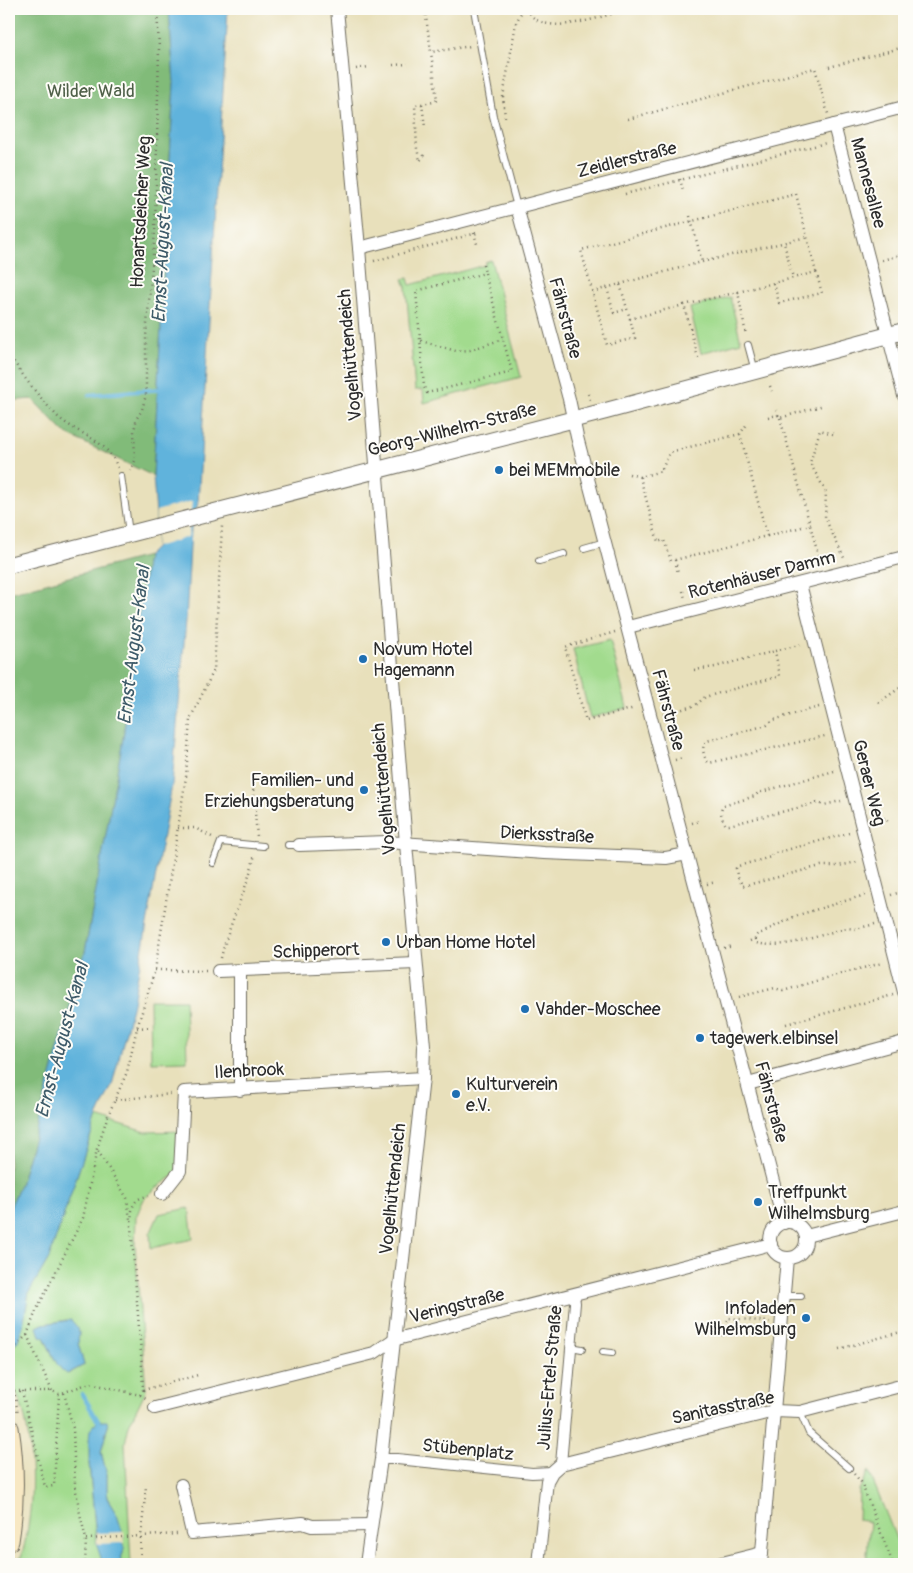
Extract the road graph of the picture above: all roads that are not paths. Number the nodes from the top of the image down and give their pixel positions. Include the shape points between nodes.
1 (337, 9) edge
2 (474, 9) edge
3 (904, 107) edge
4 (834, 125) junction
5 (517, 207) junction
6 (360, 248) junction
7 (897, 333) edge
8 (748, 345) road end
9 (755, 372) junction
10 (904, 396) edge
11 (573, 419) junction
12 (377, 470) junction
13 (121, 476) road end
14 (129, 534) junction
15 (605, 542) junction
16 (584, 548) dead end
17 (564, 554) dead end
18 (904, 557) edge
19 (539, 561) dead end
20 (9, 565) edge
21 (800, 584) junction
22 (628, 627) junction
23 (406, 844) junction
24 (260, 845) road end
25 (293, 845) dead end
26 (687, 854) junction
27 (213, 863) dead end
28 (416, 964) junction
29 (218, 971) road end
30 (240, 971) junction
31 (900, 993) edge
32 (904, 1042) edge
33 (423, 1078) junction
34 (748, 1084) junction
35 (240, 1090) junction
36 (162, 1194) road end
37 (904, 1210) edge
38 (784, 1223) junction
39 (806, 1236) junction
40 (771, 1244) junction
41 (787, 1258) junction
42 (574, 1295) junction
43 (784, 1296) junction
44 (802, 1296) dead end
45 (393, 1340) junction
46 (571, 1347) junction
47 (582, 1349) dead end
48 (603, 1352) dead end
49 (612, 1353) dead end
50 (904, 1385) edge
51 (159, 1407) road end
52 (774, 1411) junction
53 (800, 1412) junction
54 (9, 1428) edge
55 (380, 1459) junction
56 (556, 1468) junction
57 (849, 1468) road end
58 (181, 1485) dead end
59 (371, 1525) junction
60 (9, 1541) edge
61 (761, 1559) edge
62 (366, 1564) edge
63 (538, 1564) edge
64 (718, 1564) edge

1 - 6 street, Vogelhüttendeich
2 - 5 lane via 499,137
3 - 4 street, Zeidlerstraße
4 - 5 street, Zeidlerstraße
4 - 7 street, Mannesallee via 871,262
5 - 6 street, Zeidlerstraße
5 - 11 street, Fährstraße
6 - 12 street, Vogelhüttendeich
7 - 9 street, Georg-Wilhelm-Straße
7 - 10 street, Mannesallee
8 - 9 lane
9 - 11 street, Georg-Wilhelm-Straße
11 - 12 street, Georg-Wilhelm-Straße
11 - 15 street, Fährstraße
12 - 14 street, Georg-Wilhelm-Straße
12 - 23 street, Vogelhüttendeich
13 - 14 lane
14 - 20 street, Georg-Wilhelm-Straße
15 - 16 lane
15 - 22 street, Fährstraße
17 - 19 lane
18 - 21 street, Rotenhäuser Damm
21 - 22 street, Rotenhäuser Damm
21 - 31 street, Geraer Weg via 896,959
22 - 26 street, Fährstraße
23 - 25 street, Dierksstraße
23 - 26 street, Dierksstraße via 666,858
23 - 28 street, Vogelhüttendeich
24 - 27 lane via 221,842
26 - 34 street, Fährstraße
28 - 30 street, Schipperort
28 - 33 street, Vogelhüttendeich via 424,1046
29 - 30 street, Schipperort
30 - 35 street
32 - 34 street
33 - 35 street, Ilenbrook
33 - 45 street, Vogelhüttendeich
34 - 38 street, Fährstraße
35 - 36 street, Ilenbrook via 184,1092 180,1170
37 - 39 street
38 - 39 street via 798,1225
38 - 40 street via 773,1231
39 - 41 street via 802,1252
40 - 41 street via 776,1254
40 - 42 street, Veringstraße
41 - 43 street
42 - 45 street, Veringstraße via 477,1324
42 - 46 street, Julius-Ertel-Straße
43 - 44 lane
43 - 52 street
45 - 51 street, Veringstraße via 374,1353
45 - 55 street, Vogelhüttendeich
46 - 47 lane
46 - 56 street, Julius-Ertel-Straße
48 - 49 lane
50 - 53 street, Sanitasstraße
52 - 53 street, Sanitasstraße
52 - 56 street, Sanitasstraße
52 - 61 street
53 - 57 lane via 809,1434
54 - 60 main road via 14,1464 14,1506
55 - 56 street, Stübenplatz via 532,1473
55 - 59 street, Vogelhüttendeich
56 - 63 street, Julius-Ertel-Straße via 547,1481
58 - 59 street via 192,1533 304,1523 312,1526
59 - 62 street, Vogelhüttendeich
61 - 64 street

